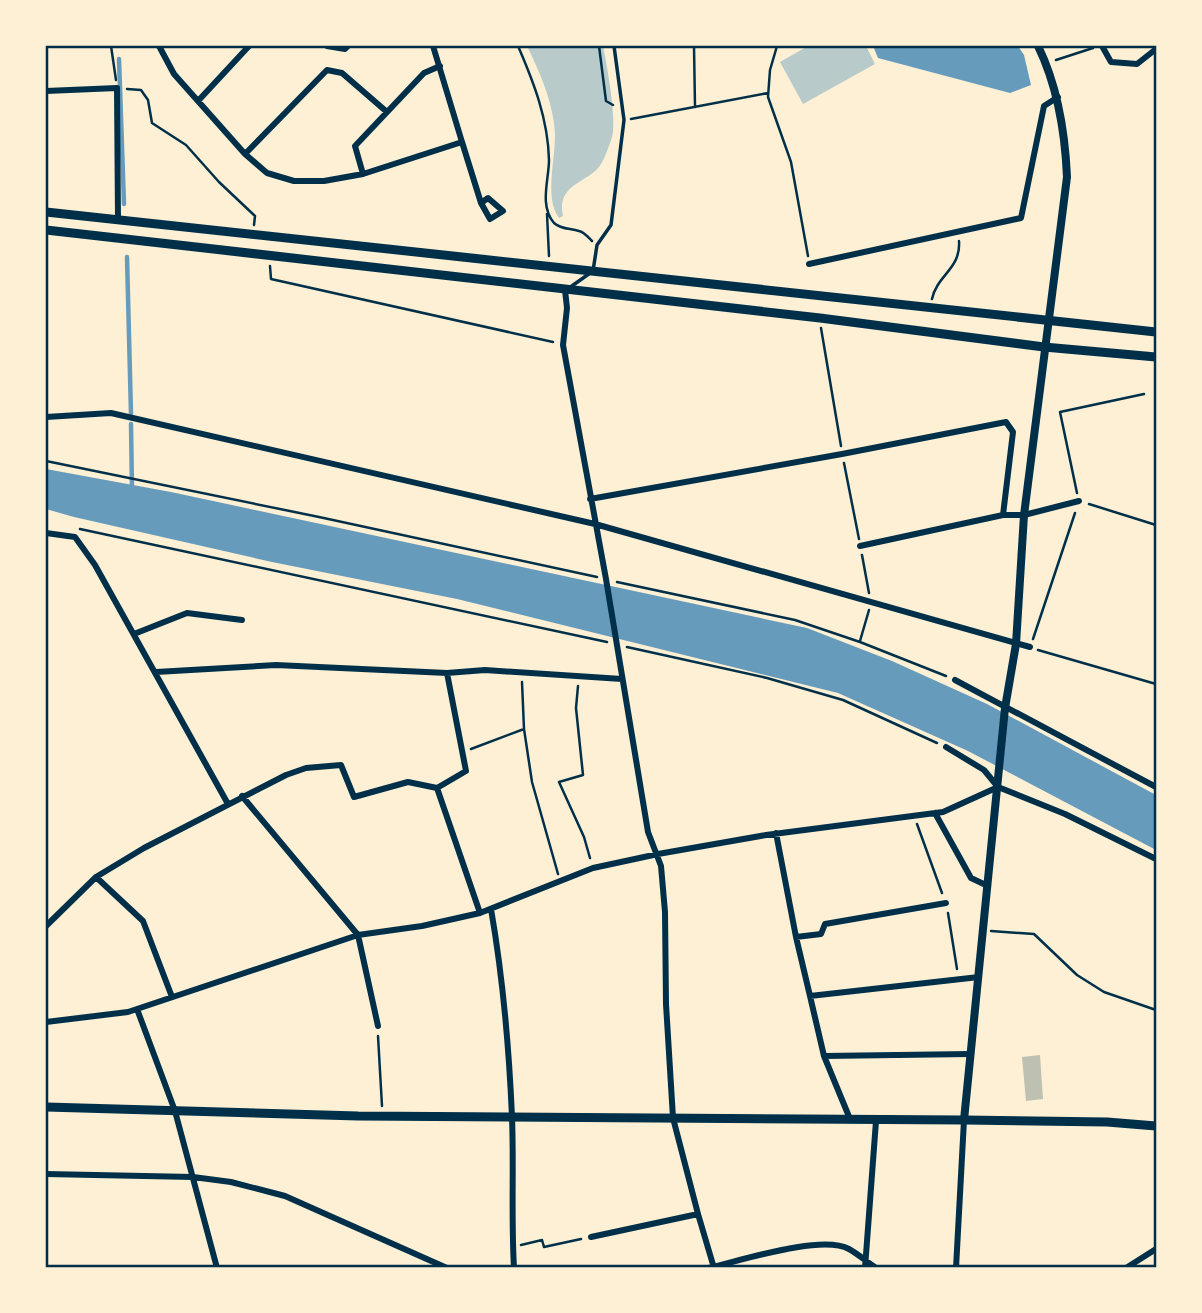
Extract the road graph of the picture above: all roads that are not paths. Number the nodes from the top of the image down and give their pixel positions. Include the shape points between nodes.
1 (159, 46) edge
2 (249, 46) edge
3 (327, 46) edge
4 (348, 46) edge
5 (433, 46) edge
6 (614, 46) edge
7 (1038, 46) edge
8 (1101, 46) edge
9 (1157, 49) edge
10 (440, 66) junction
11 (46, 91) edge
12 (1058, 97) junction
13 (198, 101) junction
14 (387, 112) junction
15 (462, 142) junction
16 (245, 154) junction
17 (363, 174) junction
18 (481, 203) dead end
19 (46, 212) edge
20 (118, 220) junction
21 (46, 230) edge
22 (809, 264) road end
23 (593, 271) junction
24 (565, 290) junction
25 (1048, 320) junction
26 (1157, 331) edge
27 (1044, 347) junction
28 (1157, 357) edge
29 (46, 417) edge
30 (590, 499) junction
31 (1079, 501) road end
32 (1003, 515) junction
33 (1024, 515) junction
34 (595, 524) junction
35 (46, 533) edge
36 (860, 546) road end
37 (242, 620) dead end
38 (134, 634) junction
39 (1016, 644) junction
40 (1030, 648) road end
41 (156, 672) junction
42 (447, 673) junction
43 (622, 680) junction
44 (956, 680) road end
45 (1005, 708) junction
46 (946, 747) road end
47 (998, 787) junction
48 (1157, 787) edge
49 (437, 788) junction
50 (242, 796) junction
51 (228, 804) junction
52 (935, 813) junction
53 (776, 833) junction
54 (658, 854) junction
55 (1157, 859) edge
56 (96, 877) junction
57 (988, 886) junction
58 (946, 903) dead end
59 (491, 909) junction
60 (480, 913) junction
61 (46, 926) edge
62 (358, 935) junction
63 (796, 937) junction
64 (979, 976) junction
65 (810, 996) junction
66 (172, 997) junction
67 (136, 1009) junction
68 (46, 1022) edge
69 (377, 1026) road end
70 (970, 1054) junction
71 (824, 1056) junction
72 (46, 1107) edge
73 (175, 1111) junction
74 (512, 1118) junction
75 (673, 1118) junction
76 (850, 1119) junction
77 (964, 1119) junction
78 (876, 1121) junction
79 (1157, 1126) edge
80 (46, 1174) edge
81 (193, 1177) junction
82 (698, 1214) junction
83 (591, 1237) road end
84 (1157, 1249) edge
85 (864, 1264) edge
86 (712, 1267) edge
87 (217, 1268) edge
88 (447, 1268) edge
89 (514, 1268) edge
90 (876, 1268) edge
91 (956, 1268) edge
92 (1126, 1268) edge

1 - 13 street via 174,74
2 - 13 street
3 - 4 street
5 - 10 street
6 - 23 lane via 624,120 611,225 597,245
7 - 12 street
8 - 9 street via 1111,62 1137,64
10 - 14 street via 424,73
10 - 15 street
11 - 20 street via 117,88
12 - 22 street via 1044,106 1021,218
12 - 25 street via 1067,177
13 - 16 street
14 - 16 street via 342,73 327,70
14 - 17 street via 355,146
15 - 17 street
15 - 18 street
16 - 17 street via 267,173 294,181
19 - 20 main road
20 - 23 main road
21 - 24 main road
23 - 24 lane
23 - 25 main road
24 - 27 main road
24 - 30 street via 563,345
25 - 26 main road
25 - 27 street
27 - 28 main road
27 - 33 street
29 - 34 street via 111,413
30 - 32 street via 1006,422 1013,432
30 - 34 street
31 - 33 street
32 - 33 street
32 - 36 street
33 - 39 street
34 - 39 street
34 - 43 street
35 - 38 street via 75,537
37 - 38 street via 187,613
38 - 41 street
39 - 40 street
39 - 45 street
41 - 42 street via 276,666
41 - 51 street
42 - 43 street via 485,670
42 - 49 street via 466,771
43 - 54 street via 648,832
44 - 45 street
45 - 47 street
45 - 48 street
46 - 47 street via 984,770
47 - 52 street
47 - 55 street
47 - 57 street
49 - 50 street via 408,782 354,797 341,765 306,768
49 - 60 street
50 - 51 street
50 - 62 street
51 - 56 street
52 - 53 street
52 - 57 street via 971,878
53 - 54 street
53 - 63 street
54 - 59 street via 593,868
54 - 75 street via 665,912
56 - 61 street
56 - 66 street via 143,921
57 - 64 street
58 - 63 street via 825,925 821,934
59 - 60 street
59 - 74 street via 502,969
60 - 62 street
62 - 66 street
62 - 69 street
63 - 65 street
64 - 65 street
64 - 70 street
65 - 71 street
66 - 67 street
67 - 68 street
67 - 73 street
70 - 71 street
70 - 77 street
71 - 76 street
72 - 73 main road
73 - 74 main road
73 - 81 street
74 - 75 main road
74 - 89 street
75 - 76 main road
75 - 82 street
76 - 78 main road
77 - 78 main road
77 - 79 main road
77 - 91 street
78 - 85 street
80 - 81 street
81 - 87 street
81 - 88 street via 285,1196
82 - 83 street
82 - 86 street
84 - 92 street
85 - 86 street via 848,1248 826,1243
85 - 90 street

